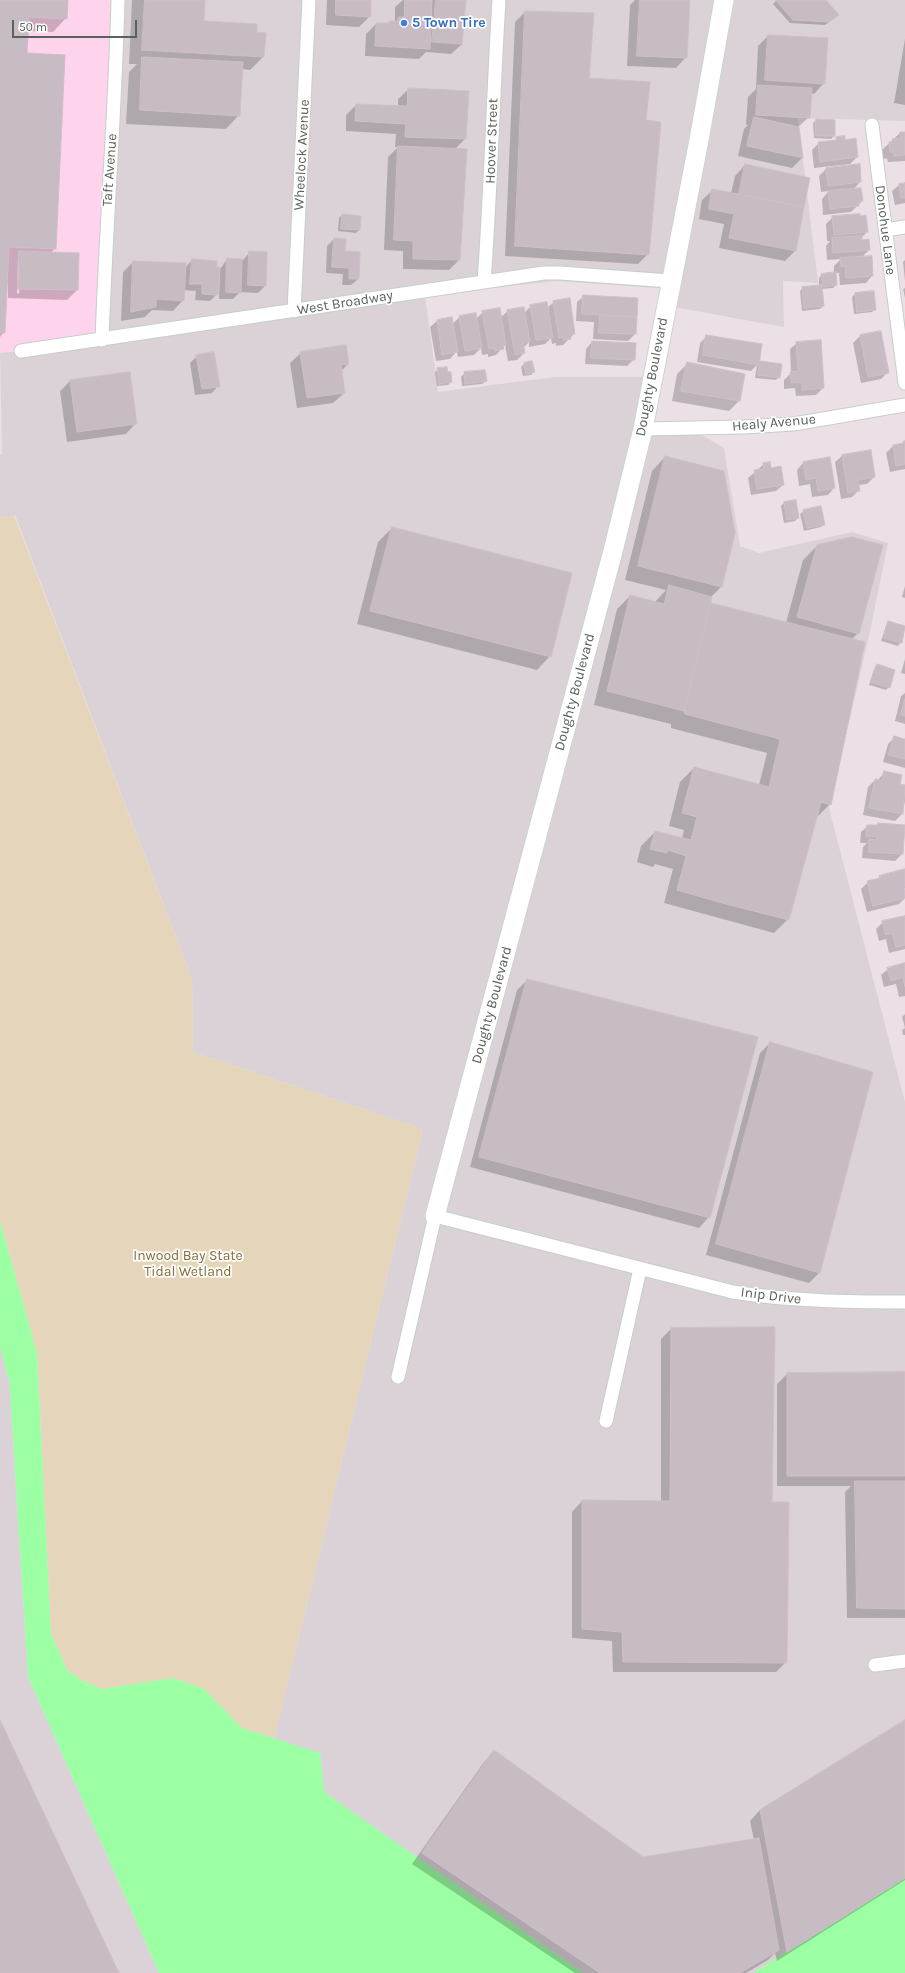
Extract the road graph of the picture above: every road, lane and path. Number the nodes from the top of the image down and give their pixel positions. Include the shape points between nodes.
1 (118, 0) edge
2 (309, 0) edge
3 (499, 0) edge
4 (724, 0) edge
5 (872, 125) dead end
6 (905, 228) edge
7 (886, 230) junction
8 (484, 282) junction
9 (670, 282) junction
10 (294, 311) junction
11 (102, 340) junction
12 (21, 351) dead end
13 (905, 382) edge
14 (905, 405) edge
15 (642, 429) junction
16 (435, 1216) junction
17 (640, 1269) junction
18 (905, 1302) edge
19 (398, 1377) dead end
20 (606, 1420) dead end
21 (905, 1661) edge
22 (875, 1665) dead end

1 - 11 street, Taft Avenue
2 - 10 street, Wheelock Avenue
3 - 8 street, Hoover Street
4 - 9 main road, Doughty Boulevard
5 - 7 street, Donohue Lane
6 - 7 street
7 - 13 street, Donohue Lane
8 - 9 street, West Broadway via 560,273
8 - 10 street, West Broadway
9 - 15 main road, Doughty Boulevard
10 - 11 street, West Broadway
11 - 12 street, West Broadway
14 - 15 street, Healy Avenue via 794,424
15 - 16 main road, Doughty Boulevard via 613,551
16 - 17 street, Inip Drive
16 - 19 street, Doughty Boulevard
17 - 18 street, Inip Drive via 733,1292 772,1298 830,1302
17 - 20 street
21 - 22 street

